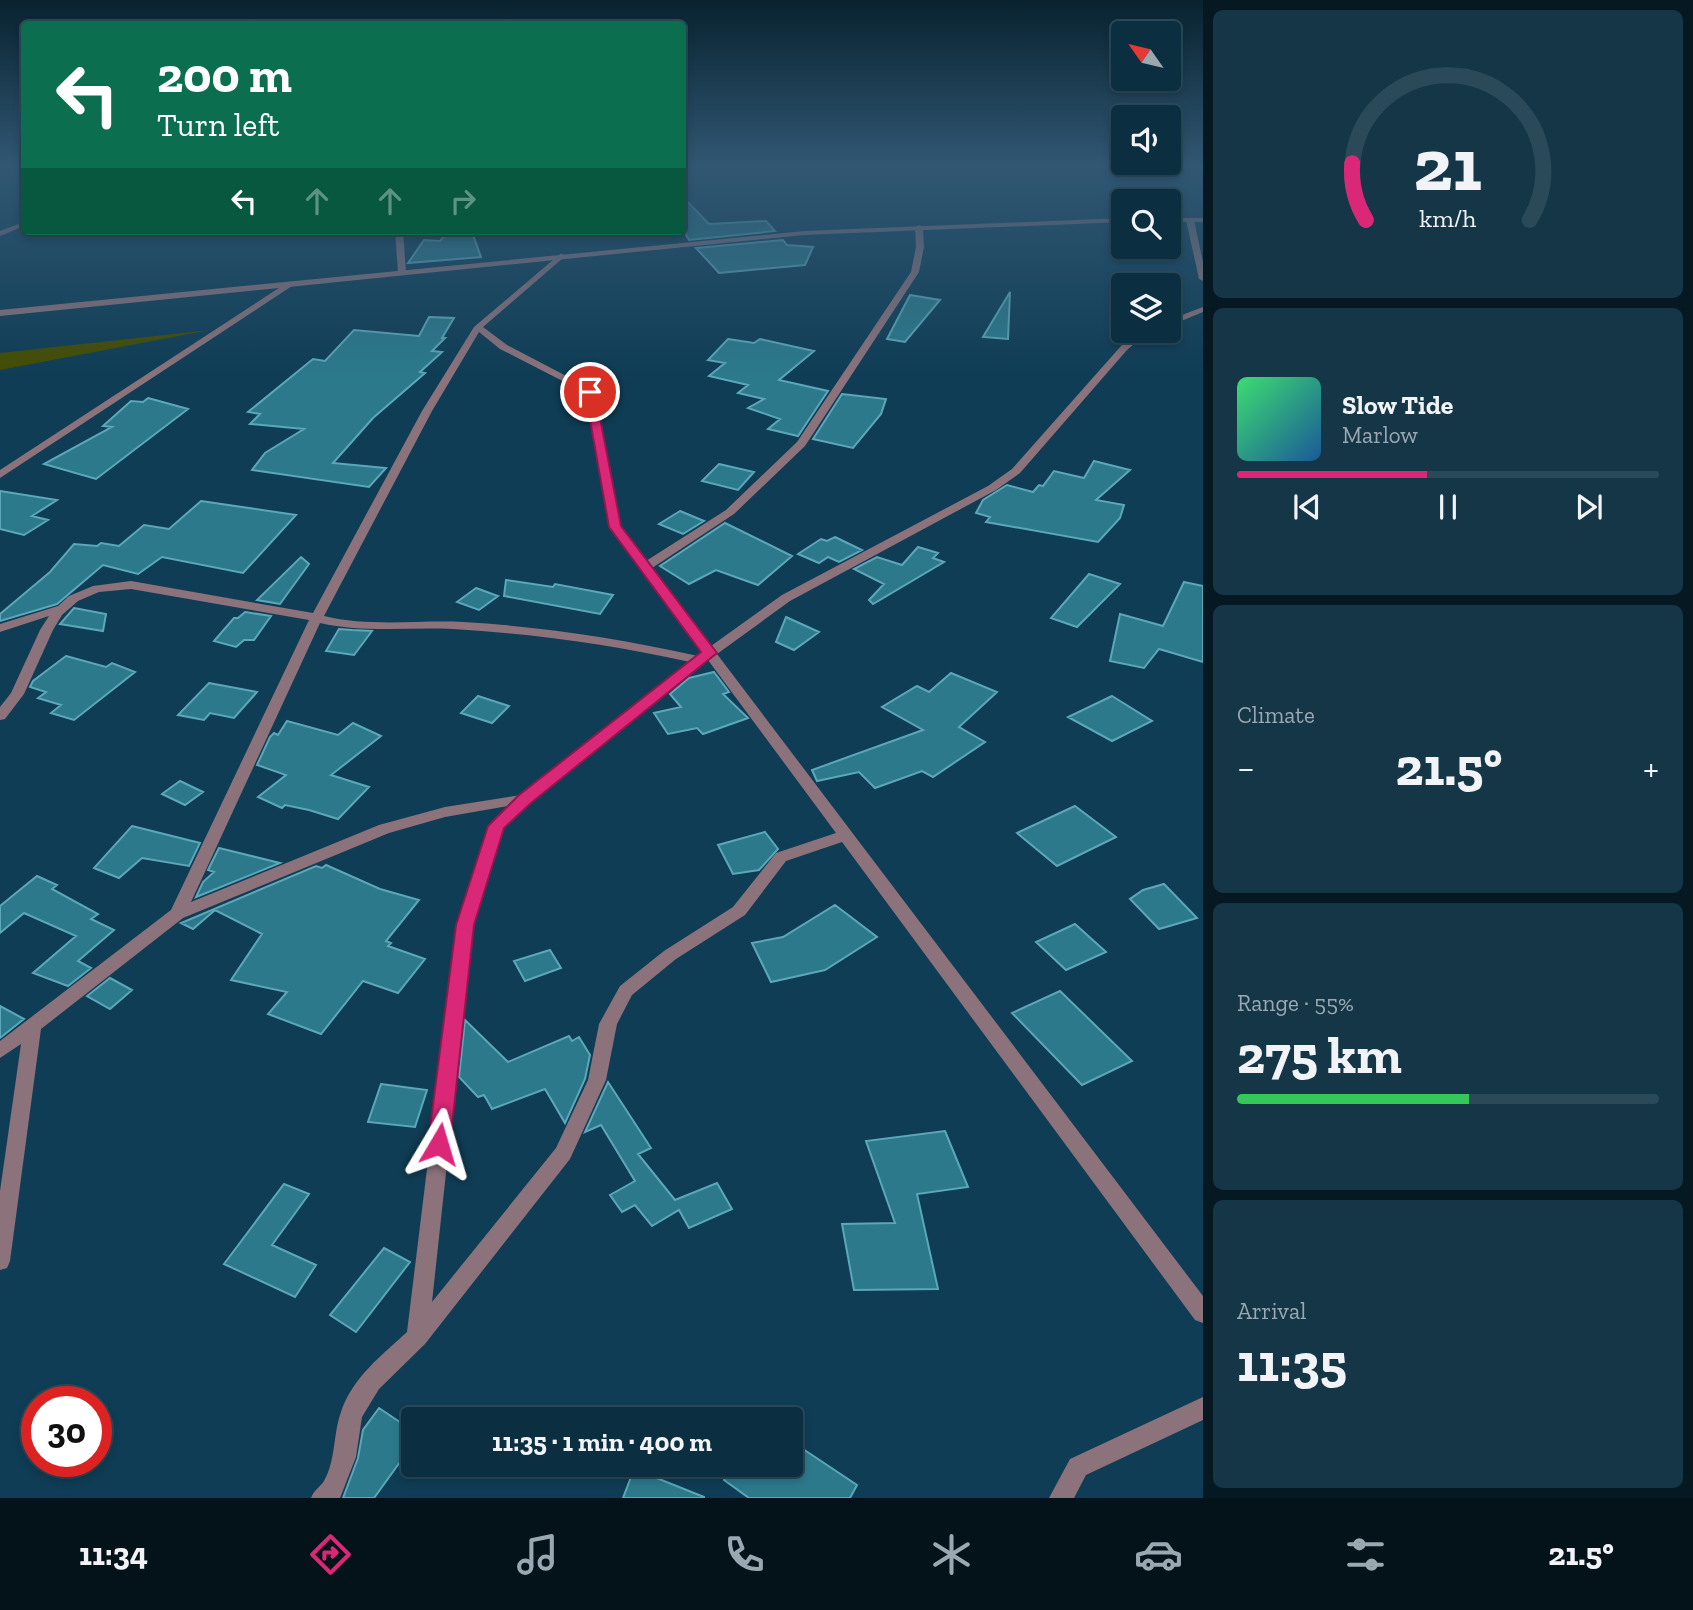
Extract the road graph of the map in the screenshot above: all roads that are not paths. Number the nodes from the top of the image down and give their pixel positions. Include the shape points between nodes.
1 (399, 236) edge
2 (773, 236) edge
3 (919, 236) edge
4 (1193, 236) edge
5 (560, 256) junction
6 (1201, 264) edge
7 (402, 272) junction
8 (1203, 279) edge
9 (291, 284) junction
10 (1203, 309) edge
11 (0, 313) edge
12 (1181, 318) edge
13 (478, 327) junction
14 (1130, 343) edge
15 (0, 475) edge
16 (645, 567) junction
17 (61, 609) junction
18 (316, 619) junction
19 (0, 628) edge
20 (705, 657) junction
21 (0, 716) edge
22 (525, 799) junction
23 (846, 835) junction
24 (177, 914) junction
25 (33, 1026) junction
26 (0, 1051) edge
27 (0, 1261) edge
28 (1203, 1313) edge
29 (417, 1337) junction
30 (1203, 1408) edge
31 (323, 1498) edge
32 (1060, 1498) edge

1 - 7 street
2 - 5 street
3 - 16 street via 915,272 801,444 730,512
4 - 6 street
5 - 7 street
5 - 13 street
6 - 8 street
7 - 9 street
9 - 11 street
9 - 15 street
10 - 12 street
13 - 16 street via 505,350 564,374 590,392 615,527
13 - 18 street via 427,411
14 - 20 street via 1016,471 786,598
16 - 20 street
17 - 18 street via 85,590 131,584
17 - 19 street
17 - 21 street via 48,623 24,687
18 - 20 street via 345,625 531,630
18 - 24 street
20 - 22 street
20 - 23 street
22 - 24 street via 445,812 384,829
22 - 29 street via 496,826 465,925
23 - 28 street
23 - 29 street via 781,857 738,911 670,955 626,991 608,1024 597,1080 563,1153
24 - 25 street
25 - 26 street
25 - 27 street
29 - 31 street via 371,1381 351,1414 344,1457 332,1490
30 - 32 street via 1078,1467

